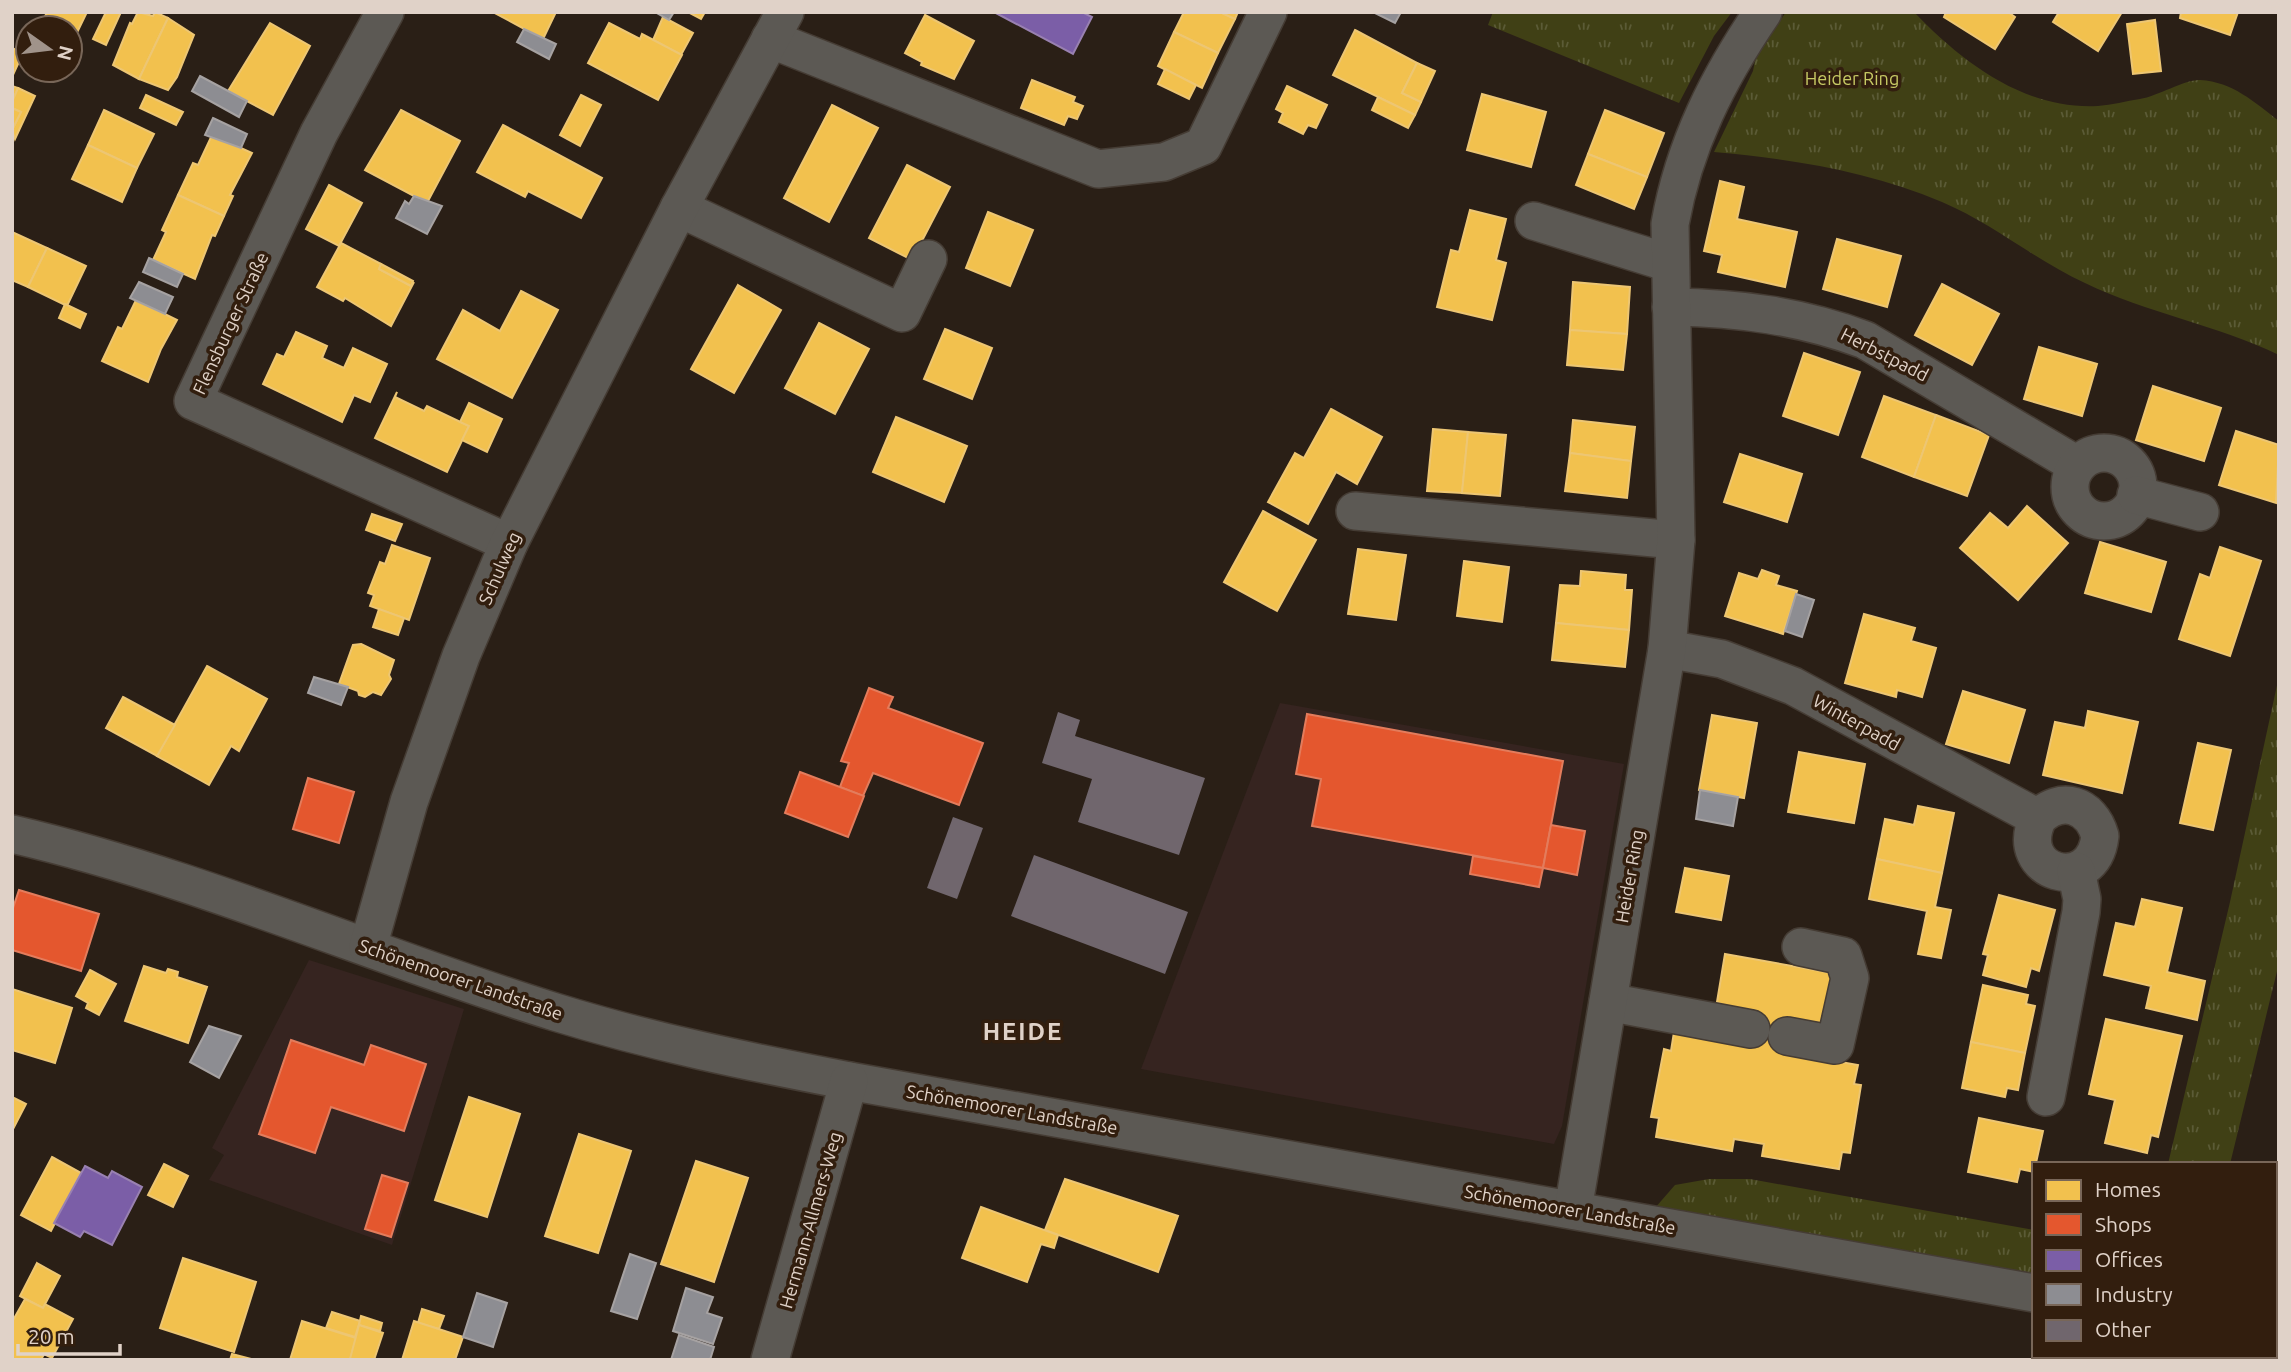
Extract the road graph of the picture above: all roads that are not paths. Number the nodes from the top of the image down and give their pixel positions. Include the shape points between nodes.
1 (385, 12) edge
2 (1268, 12) edge
3 (1763, 12) edge
4 (777, 26) edge
5 (679, 208) junction
6 (1534, 221) dead end
7 (928, 259) dead end
8 (1669, 263) junction
9 (1671, 307) junction
10 (2077, 465) junction
11 (2137, 495) junction
12 (1355, 511) dead end
13 (2200, 512) dead end
14 (1676, 540) junction
15 (509, 543) junction
16 (1667, 649) junction
17 (2038, 818) junction
18 (12, 834) edge
19 (2076, 871) junction
20 (368, 947) junction
21 (1801, 947) dead end
22 (1608, 1002) junction
23 (1751, 1029) dead end
24 (1787, 1036) dead end
25 (849, 1081) junction
26 (2046, 1097) dead end
27 (1573, 1210) junction
28 (2032, 1293) edge
29 (770, 1360) edge

1 - 15 street, Flensburger Straße via 319,133 193,401
2 - 4 street via 1202,146 1164,162 1098,169
3 - 8 street, Heider Ring via 1713,93 1692,139 1670,224
4 - 5 street, Schulweg
5 - 7 street via 902,313
5 - 15 street, Schulweg
6 - 8 street
8 - 9 street, Heider Ring
9 - 10 street, Herbstpadd via 1772,314 1865,340
9 - 14 street, Heider Ring
10 - 11 street via 2097,453 2119,456 2135,472
10 - 11 street via 2071,496 2075,506 2093,519 2115,519
11 - 13 street
12 - 14 street
14 - 16 street, Heider Ring
15 - 20 street, Schulweg via 461,656 418,778
16 - 17 street, Winterpadd via 1722,659 1793,686
16 - 22 street, Heider Ring
17 - 19 street via 2031,838 2038,859 2054,871
17 - 19 street via 2046,810 2069,804 2090,814 2100,836 2098,848 2094,858
18 - 20 street, Schönemoorer Landstraße via 141,870
19 - 26 street via 2081,912
20 - 25 street, Schönemoorer Landstraße via 555,1012 653,1039
21 - 24 street via 1843,956 1850,978 1835,1045
22 - 23 street
22 - 27 street, Heider Ring
25 - 27 street, Schönemoorer Landstraße
25 - 29 street, Hermann-Allmers-Weg
27 - 28 street, Schönemoorer Landstraße

